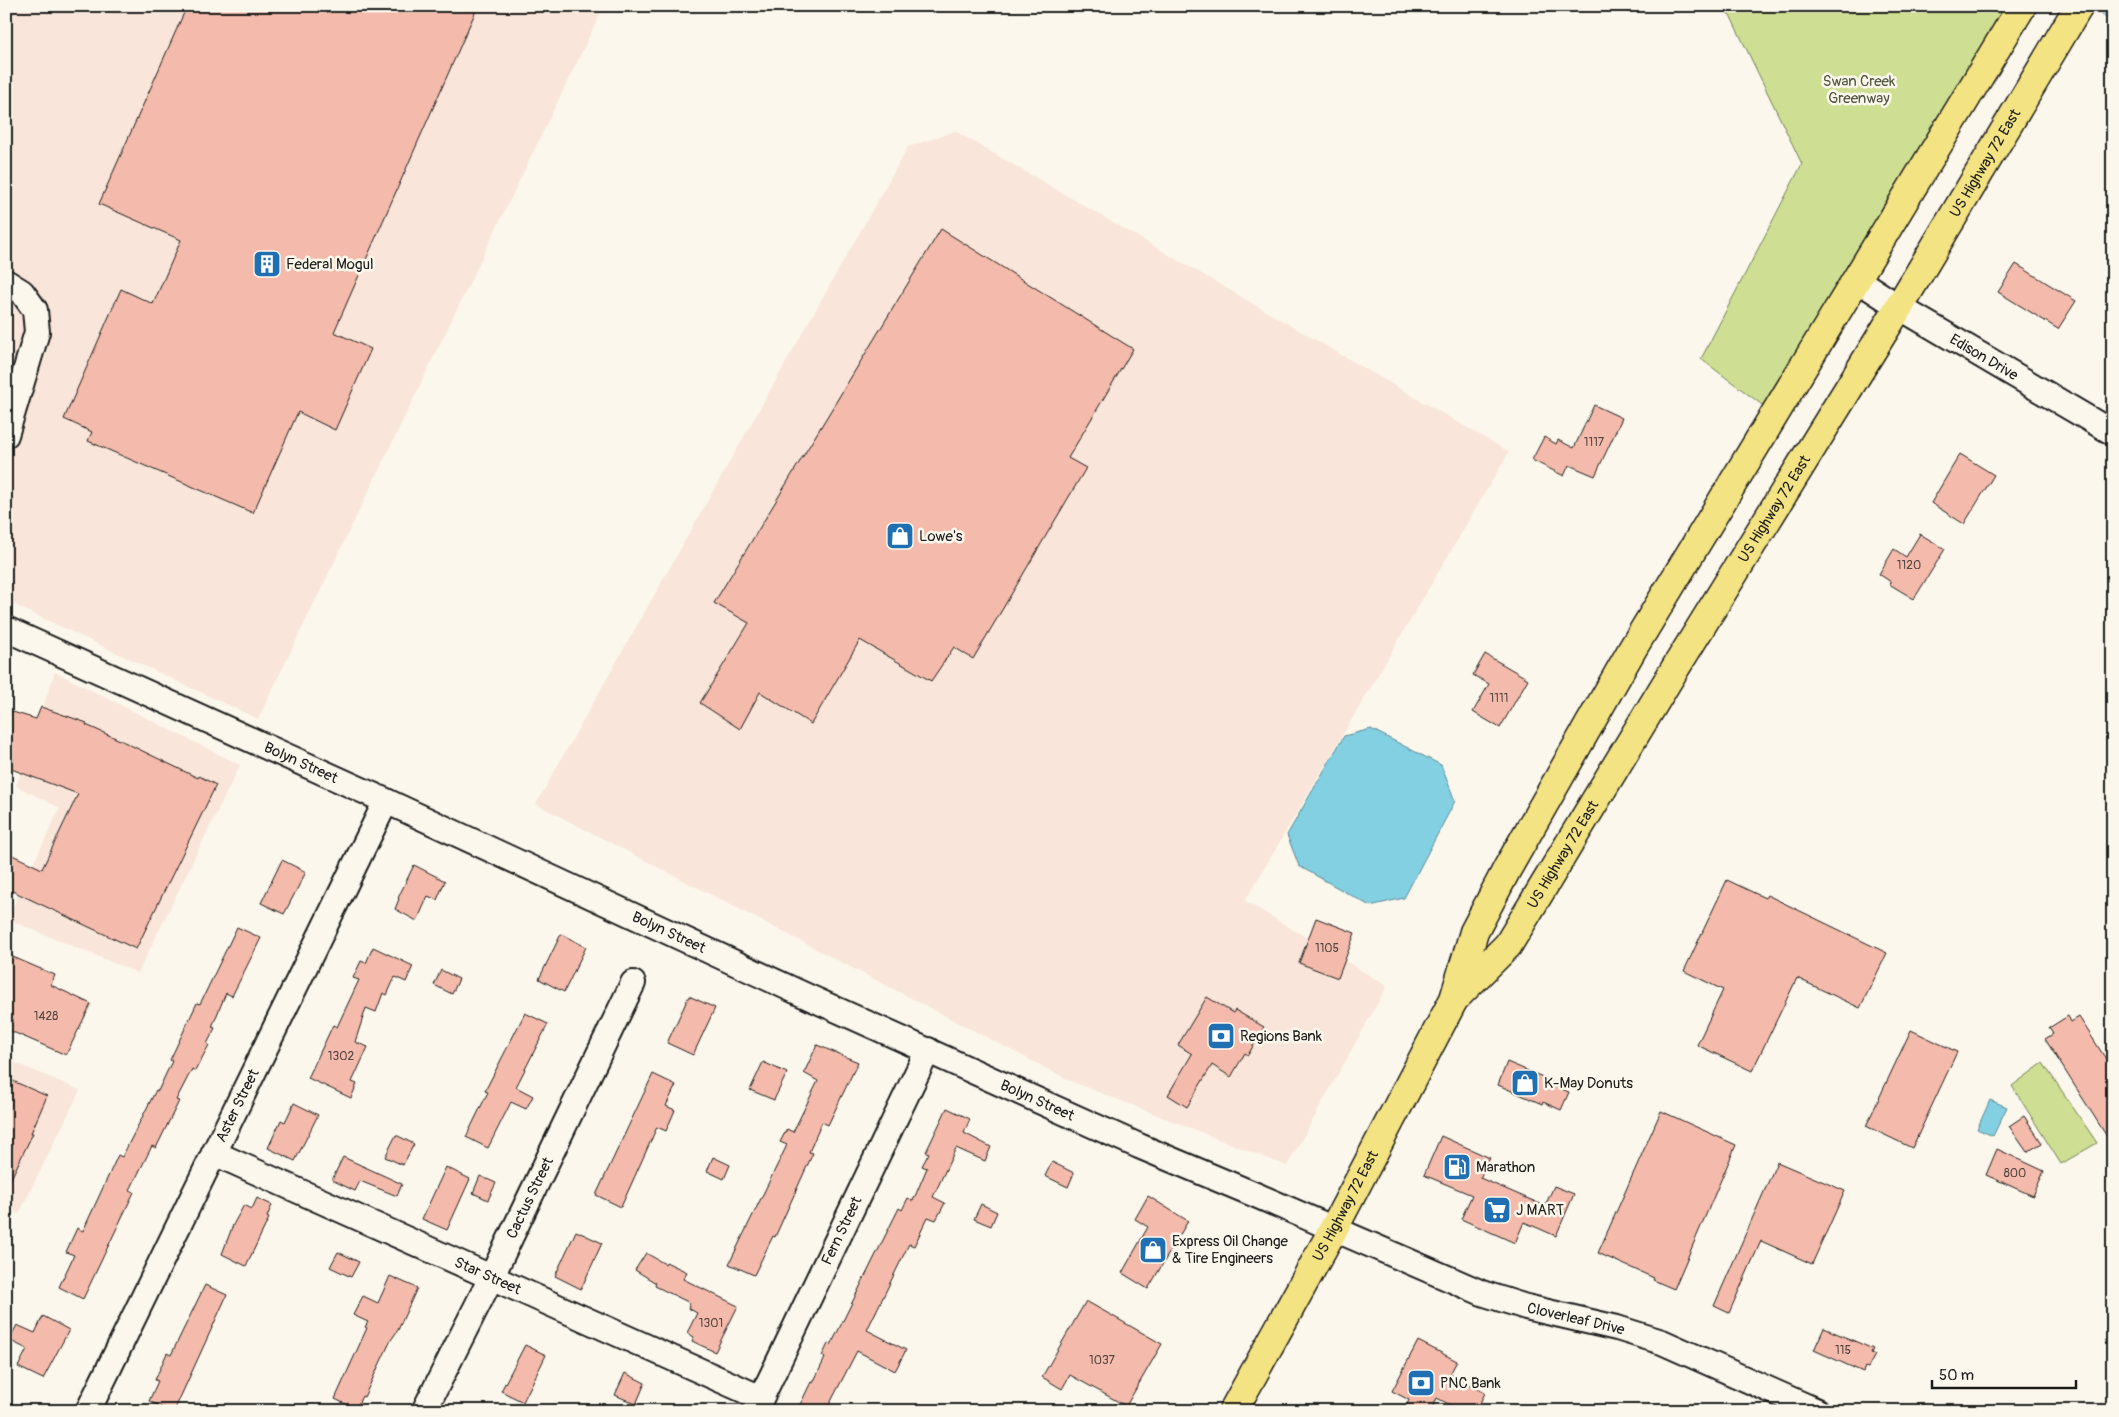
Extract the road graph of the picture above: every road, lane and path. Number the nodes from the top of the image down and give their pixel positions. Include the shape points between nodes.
1 (2022, 6) edge
2 (2079, 6) edge
3 (1856, 279) junction
4 (6, 282) edge
5 (1899, 307) junction
6 (2113, 433) edge
7 (6, 435) edge
8 (6, 629) edge
9 (386, 801) junction
10 (633, 983) dead end
11 (1454, 999) junction
12 (928, 1050) junction
13 (214, 1153) junction
14 (1333, 1230) junction
15 (491, 1278) junction
16 (758, 1404) edge
17 (88, 1411) edge
18 (424, 1411) edge
19 (1233, 1411) edge
20 (1817, 1411) edge

1 - 3 highway, US Highway 72 East
2 - 5 highway, US Highway 72 East
3 - 5 street, Edison Drive
3 - 11 highway, US Highway 72 East via 1633,648 1507,869 1474,932
4 - 7 street via 22,292 35,310 37,332
5 - 6 street, Edison Drive
5 - 11 highway, US Highway 72 East via 1508,945
8 - 9 street, Bolyn Street
9 - 12 street, Bolyn Street
9 - 13 street, Aster Street
10 - 15 street, Cactus Street
11 - 14 highway, US Highway 72 East
12 - 14 street, Bolyn Street
12 - 16 street, Fern Street
13 - 15 street, Star Street
13 - 17 street, Aster Street
14 - 19 highway, US Highway 72 East
14 - 20 street, Cloverleaf Drive via 1482,1293 1662,1342
15 - 16 street, Star Street
15 - 18 street, Cactus Street

